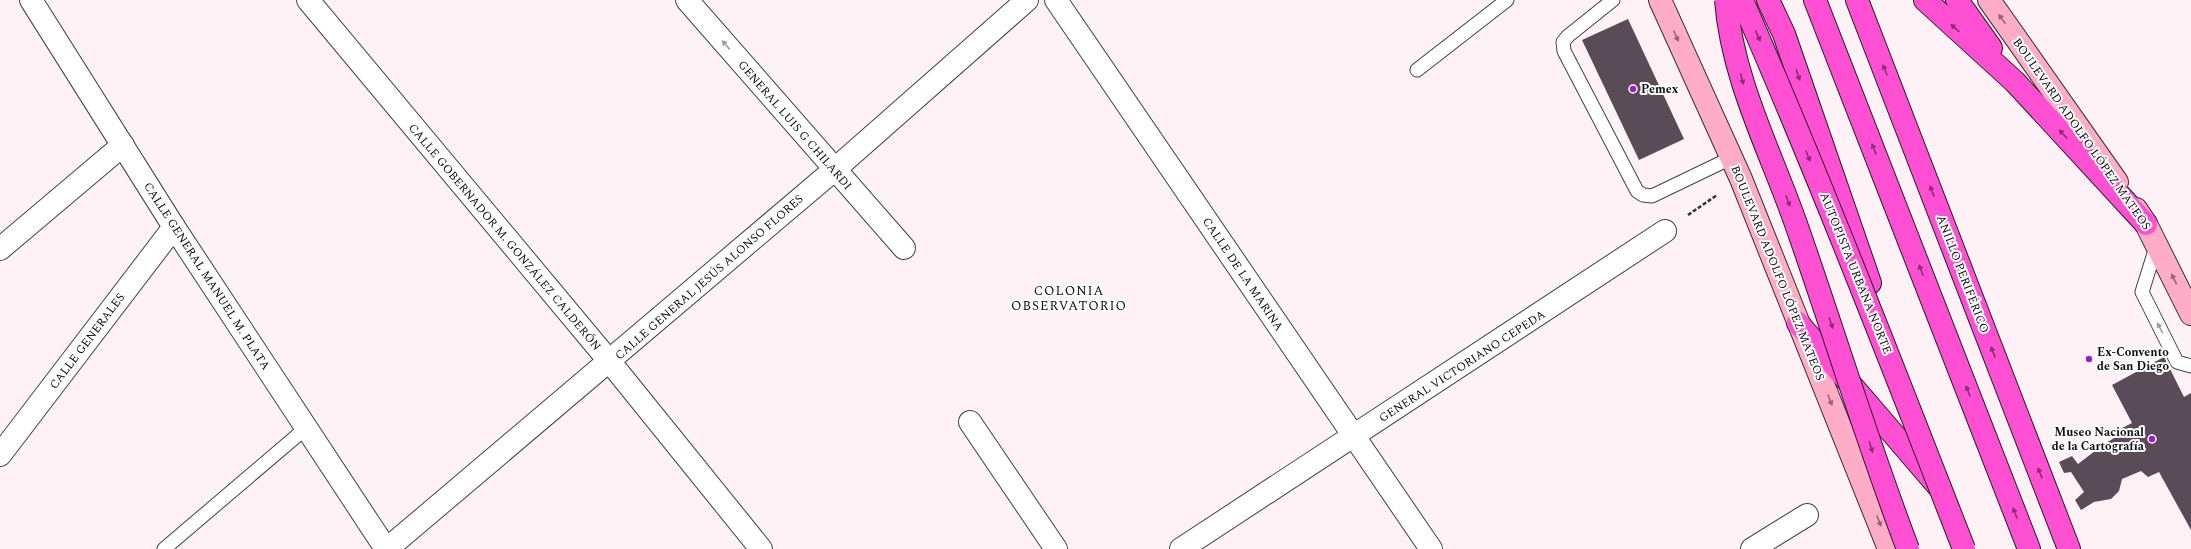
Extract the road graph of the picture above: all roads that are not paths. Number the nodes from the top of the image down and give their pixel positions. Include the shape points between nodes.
1 (31, 0) edge
2 (308, 0) edge
3 (687, 0) edge
4 (1027, 0) edge
5 (1056, 0) edge
6 (1507, 0) edge
7 (1613, 0) edge
8 (1660, 0) edge
9 (1726, 0) edge
10 (1742, 0) edge
11 (1768, 0) edge
12 (1815, 0) edge
13 (1857, 0) edge
14 (1924, 0) edge
15 (1957, 0) edge
16 (1989, 0) edge
17 (1417, 70) dead end
18 (2015, 82) junction
19 (123, 145) junction
20 (1731, 158) junction
21 (834, 170) junction
22 (2146, 224) junction
23 (174, 227) junction
24 (1665, 231) road end
25 (2156, 244) junction
26 (904, 248) dead end
27 (0, 249) edge
28 (2191, 314) edge
29 (1798, 323) junction
30 (610, 362) junction
31 (2191, 366) edge
32 (970, 422) dead end
33 (306, 428) junction
34 (1354, 436) junction
35 (0, 455) edge
36 (1953, 502) junction
37 (1807, 514) dead end
38 (164, 549) edge
39 (387, 549) edge
40 (761, 549) edge
41 (1056, 549) edge
42 (1181, 549) edge
43 (1431, 549) edge
44 (1752, 549) edge
45 (1889, 549) edge
46 (1908, 549) edge
47 (1964, 549) edge
48 (1973, 549) edge
49 (2029, 549) edge
50 (2069, 549) edge

1 - 19 street, CALLE GENERAL MANUEL M. PLATA
2 - 30 street, CALLE GOBERNADOR M. GONZÁLEZ CALDERÓN
21 -> 3 street, GENERAL LUIS G CHILARDI
4 - 21 street, CALLE GENERAL JESÚS ALONSO FLORES
5 - 34 street, CALLE DE LA MARINA
6 - 17 lane
7 - 20 lane via 1568,36 1563,42 1564,51 1637,191 1652,196
8 -> 20 main road, BOULEVARD ADOLFO LÓPEZ MATEOS
9 -> 46 highway, bridge via 1728,23 1744,87 1791,209 1833,328 1881,478
10 -> 47 highway, AUTOPISTA URBANA NORTE, bridge via 1782,91 1874,318
11 -> 36 highway via 1784,34 1872,289
49 -> 12 highway
50 -> 13 highway, ANILLO PERIFÉRICO
18 -> 14 highway
15 - 18 highway
22 -> 16 main road, BOULEVARD ADOLFO LÓPEZ MATEOS
22 -> 18 highway
19 - 23 street, CALLE GENERAL MANUEL M. PLATA
19 - 27 street
20 - 29 main road, BOULEVARD ADOLFO LÓPEZ MATEOS
21 - 26 street, GENERAL LUIS G CHILARDI
21 - 30 street, CALLE GENERAL JESÚS ALONSO FLORES
22 - 25 main road, BOULEVARD ADOLFO LÓPEZ MATEOS
23 - 33 street, CALLE GENERAL MANUEL M. PLATA
23 - 35 street, CALLE GENERALES
24 - 34 street, GENERAL VICTORIANO CEPEDA
28 -> 25 main road, BOULEVARD ADOLFO LÓPEZ MATEOS
31 -> 25 lane via 2177,362 2142,292
29 - 36 highway
29 -> 45 main road, BOULEVARD ADOLFO LÓPEZ MATEOS
30 - 39 street, CALLE GENERAL JESÚS ALONSO FLORES
30 - 40 street, CALLE GOBERNADOR M. GONZÁLEZ CALDERÓN
32 - 41 street
33 - 38 lane
33 - 39 street, CALLE GENERAL MANUEL M. PLATA
34 - 42 street, GENERAL VICTORIANO CEPEDA
34 - 43 street, CALLE DE LA MARINA
36 - 48 highway
37 - 44 street

